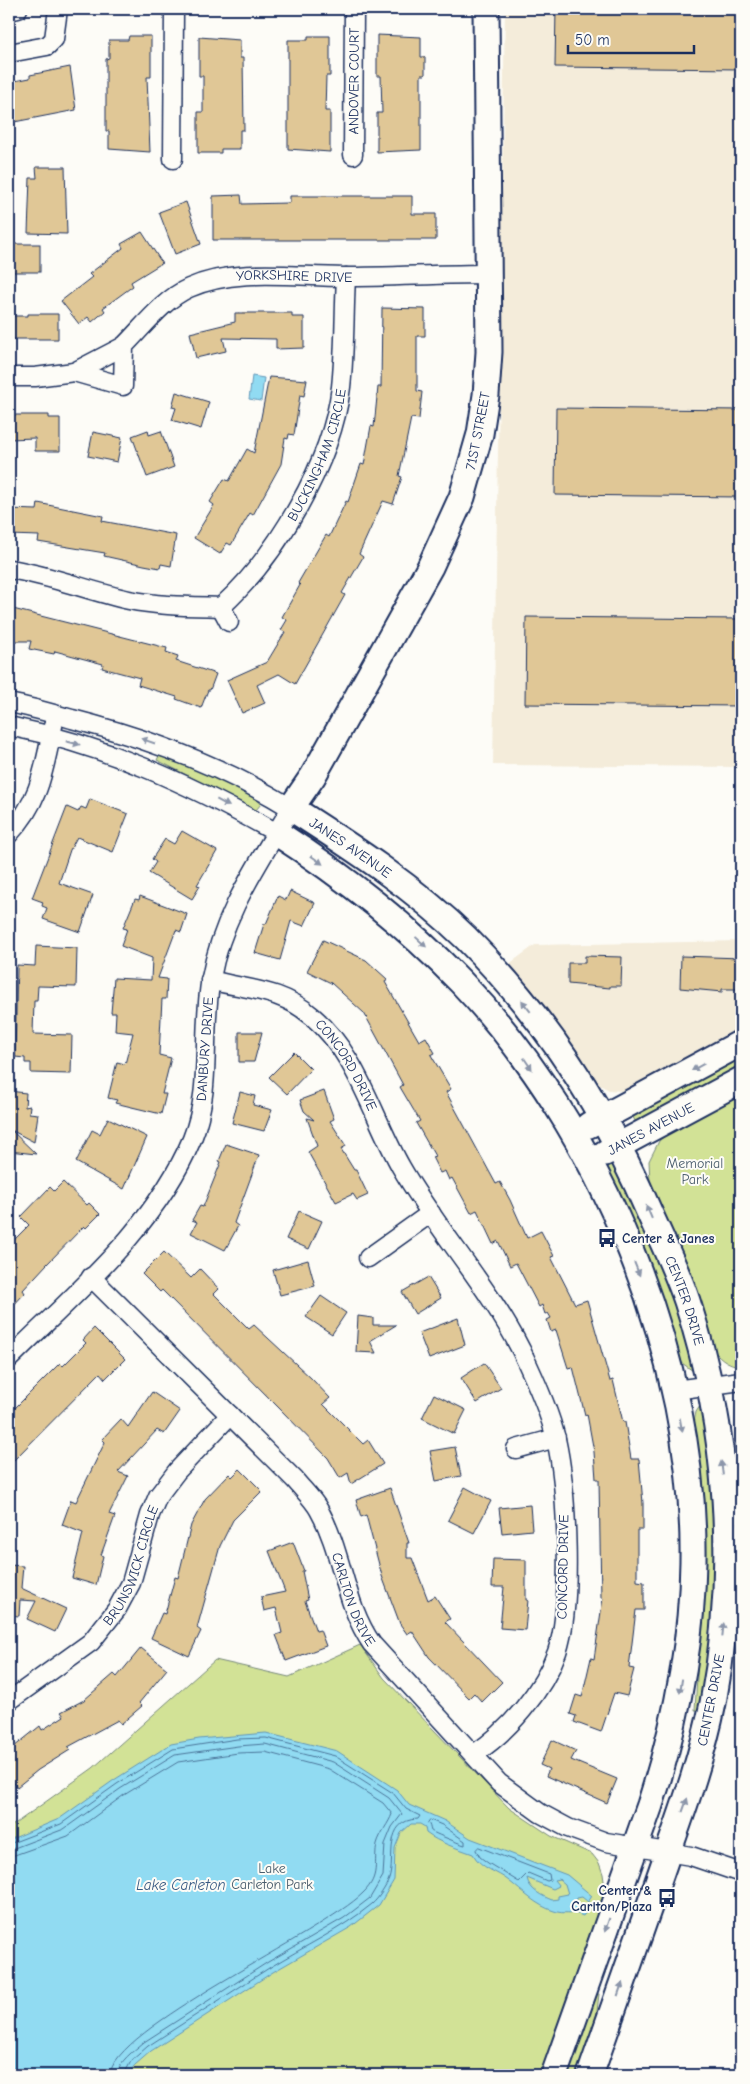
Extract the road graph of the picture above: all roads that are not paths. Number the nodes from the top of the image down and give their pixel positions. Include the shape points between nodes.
1 (18, 9) edge
2 (58, 9) edge
3 (174, 9) edge
4 (354, 9) edge
5 (486, 9) edge
6 (9, 11) edge
7 (9, 53) edge
8 (353, 155) dead end
9 (173, 159) dead end
10 (489, 274) junction
11 (346, 277) junction
12 (124, 346) junction
13 (74, 372) junction
14 (9, 377) edge
15 (9, 570) edge
16 (9, 703) edge
17 (56, 715) junction
18 (9, 726) edge
19 (51, 737) junction
20 (291, 808) junction
21 (277, 833) junction
22 (9, 834) edge
23 (210, 980) junction
24 (741, 1044) edge
25 (741, 1080) edge
26 (603, 1118) junction
27 (573, 1134) junction
28 (619, 1145) junction
29 (588, 1161) junction
30 (432, 1213) junction
31 (368, 1258) dead end
32 (91, 1277) junction
33 (9, 1360) edge
34 (741, 1381) edge
35 (708, 1384) junction
36 (675, 1390) junction
37 (230, 1415) junction
38 (556, 1438) junction
39 (516, 1449) dead end
40 (10, 1696) edge
41 (474, 1754) junction
42 (636, 1847) junction
43 (668, 1851) junction
44 (741, 1873) edge
45 (554, 2075) edge
46 (590, 2075) edge

1 - 6 street
2 - 7 street via 54,40 47,46
3 - 9 street
4 - 8 street, ANDOVER COURT
5 - 10 street, 71ST STREET
10 - 11 street, YORKSHIRE DRIVE
10 - 20 street, 71ST STREET via 486,395 480,434 462,497 430,567 313,776
11 - 12 street, YORKSHIRE DRIVE via 256,275 204,282 171,299
11 - 15 street, BUCKINGHAM CIRCLE via 341,389 321,457 308,490 280,538 225,615 128,600 32,573
12 - 13 street, YORKSHIRE DRIVE
12 - 13 street, YORKSHIRE DRIVE via 124,386
13 - 14 street, YORKSHIRE DRIVE
16 - 17 street, JANES AVENUE
17 - 19 street
20 -> 17 street, JANES AVENUE via 232,775 178,751 120,731
18 - 19 street, JANES AVENUE
19 -> 21 street, JANES AVENUE via 122,757 162,773
19 - 22 street via 37,794 23,819
20 - 21 street, DANBURY DRIVE
26 -> 20 street, JANES AVENUE via 583,1083 546,1032 506,980 464,936 374,862
21 - 23 street, DANBURY DRIVE via 237,900 224,929
21 -> 27 street, JANES AVENUE via 366,894 437,958 507,1035
23 - 30 street, CONCORD DRIVE via 276,994 313,1016 348,1058 401,1166
23 - 32 street, DANBURY DRIVE via 205,1091 192,1139 177,1171 150,1212
24 -> 26 street
25 - 28 street, JANES AVENUE
26 - 27 street
26 - 28 street, CENTER DRIVE
27 - 29 street, JANES AVENUE
28 - 29 street, JANES AVENUE
35 -> 28 street, CENTER DRIVE via 686,1299
29 -> 36 street via 647,1294
30 - 31 street
30 - 38 street, CONCORD DRIVE via 521,1350
32 - 33 street, DANBURY DRIVE
32 - 37 street, CARLTON DRIVE
34 - 35 street
35 - 36 street
43 -> 35 street, CENTER DRIVE via 688,1799 705,1740 724,1627 727,1580 725,1506 716,1422
36 -> 42 street via 687,1462 692,1522 689,1638 664,1762
37 - 40 street, BRUNSWICK CIRCLE via 158,1496 131,1583 117,1609 91,1642
37 - 41 street, CARLTON DRIVE via 295,1480 319,1509 353,1609 372,1644
38 - 39 street
38 - 41 street, CONCORD DRIVE via 565,1526 565,1608 560,1643 547,1676 532,1698 489,1745
41 - 42 street, CARLTON DRIVE via 499,1783 540,1813 606,1842
42 - 43 street, CARLTON DRIVE
42 -> 45 street
43 - 44 street, CARLTON DRIVE via 697,1857
46 -> 43 street, CENTER DRIVE

